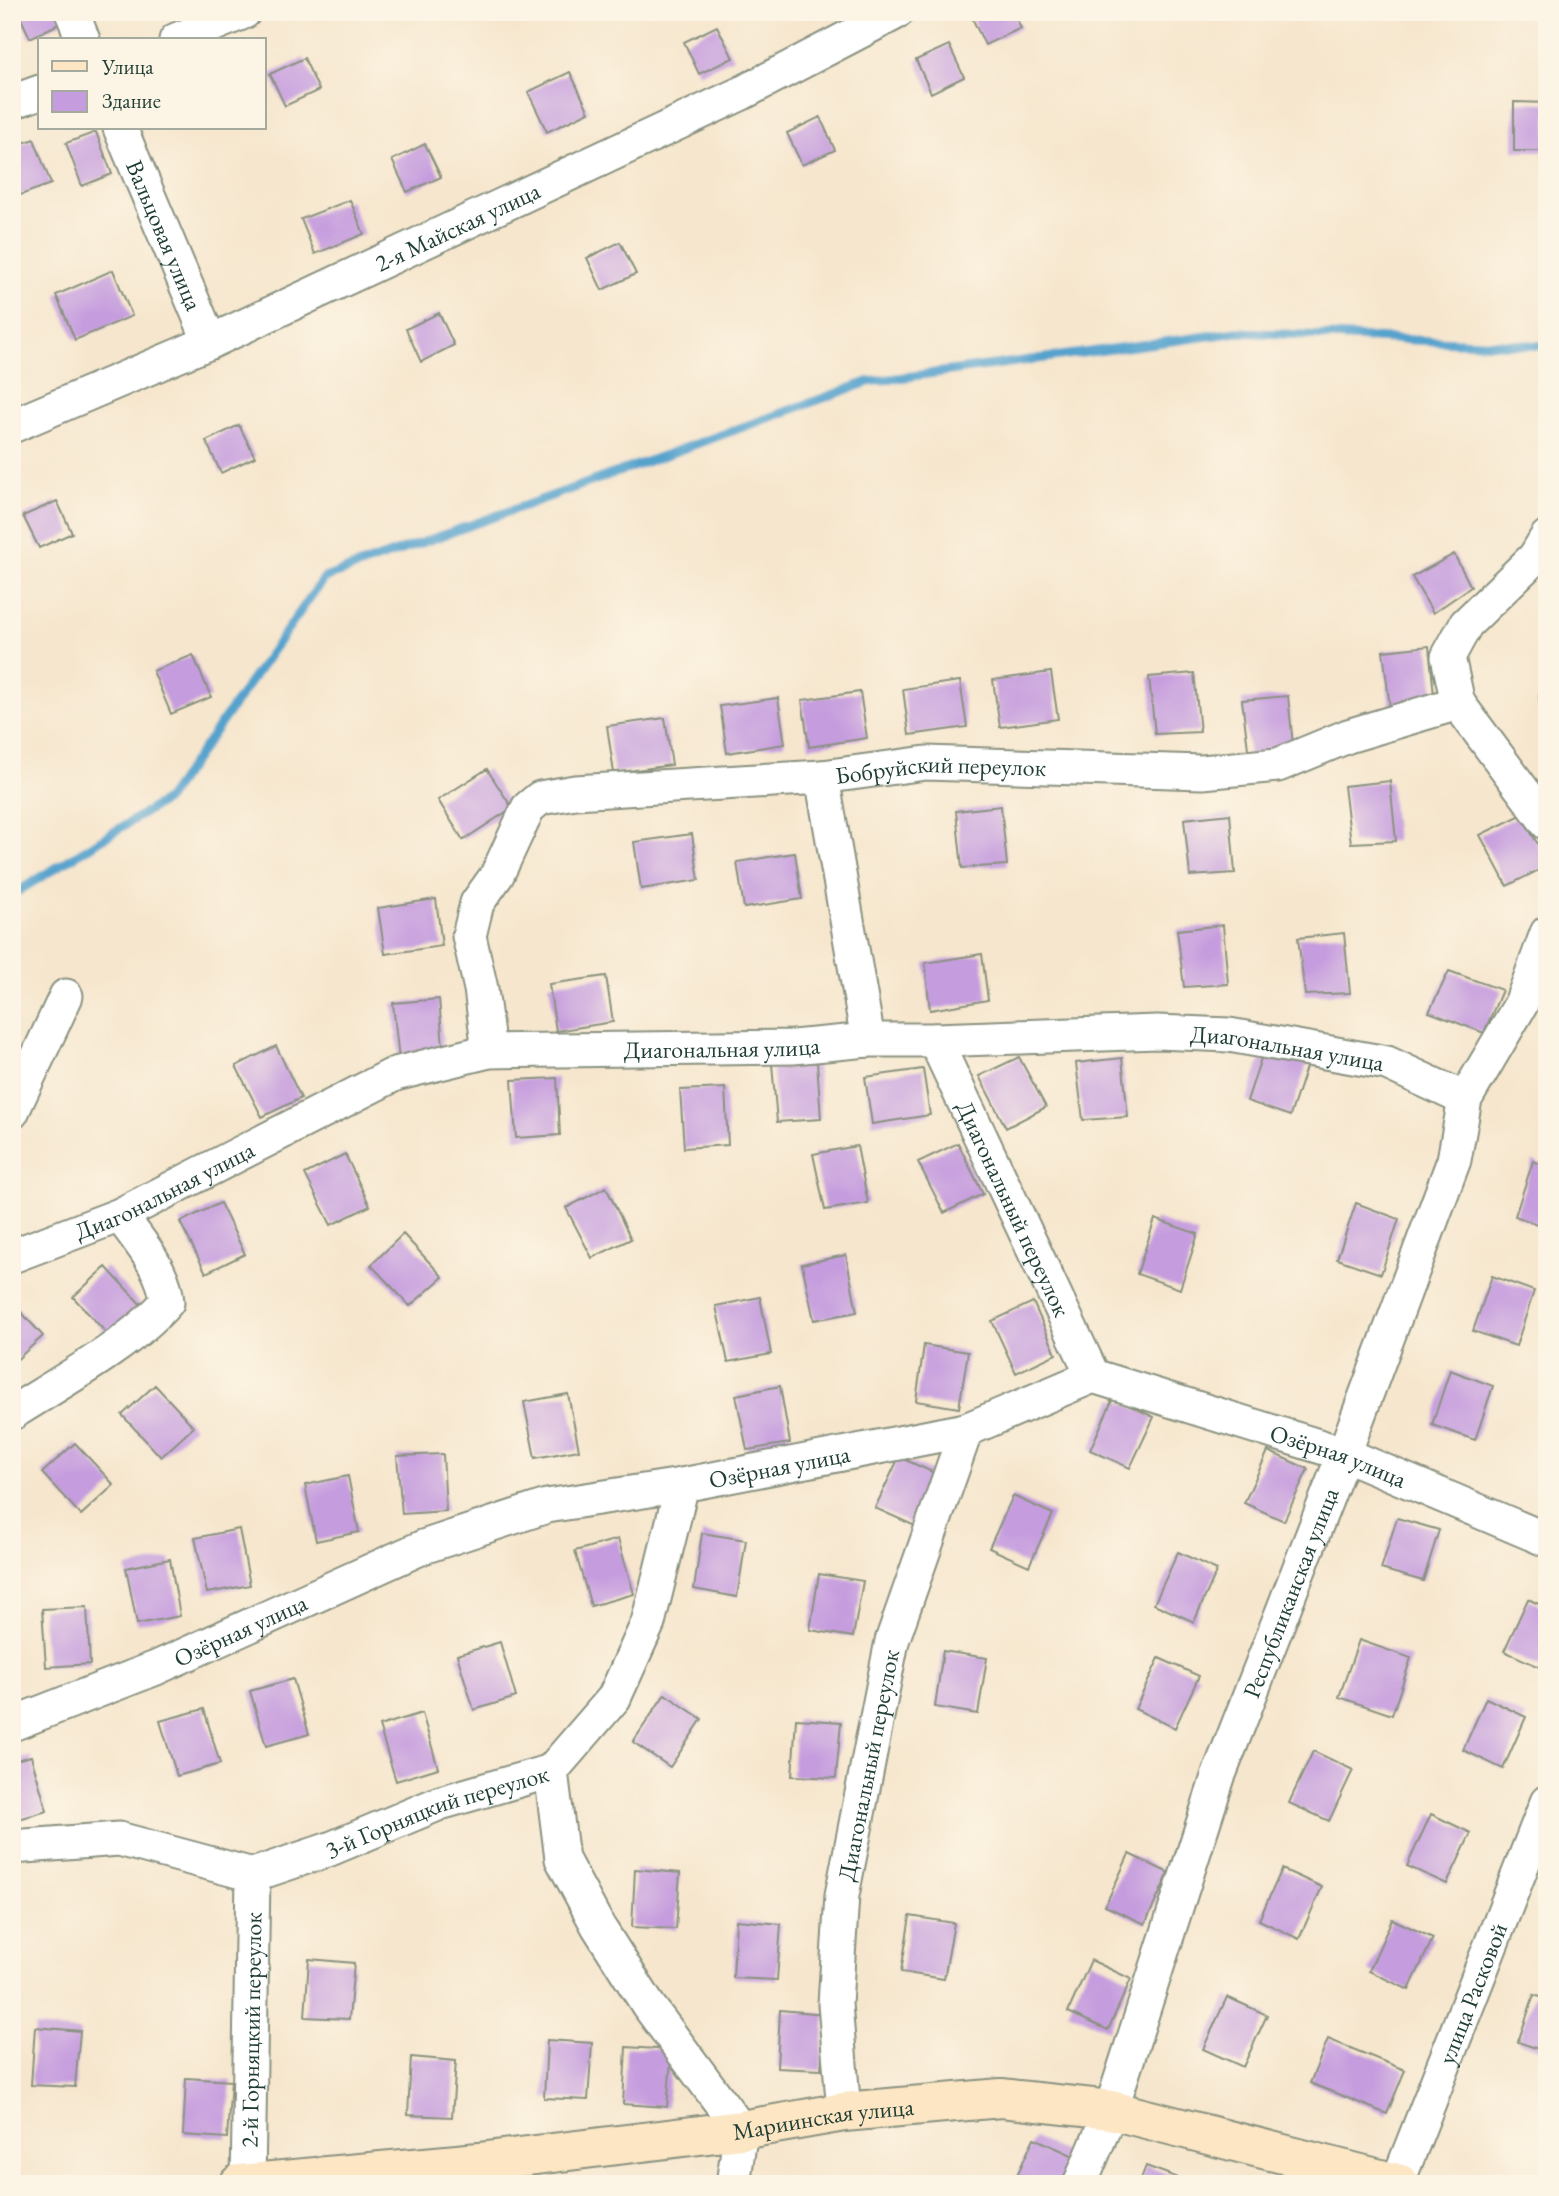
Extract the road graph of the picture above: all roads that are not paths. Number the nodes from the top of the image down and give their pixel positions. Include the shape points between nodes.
1 (72, 12) edge
2 (244, 12) edge
3 (897, 12) edge
4 (82, 38) edge
5 (181, 38) edge
6 (38, 93) edge
7 (12, 102) edge
8 (121, 130) edge
9 (210, 342) junction
10 (12, 426) edge
11 (1547, 537) edge
12 (1458, 703) junction
13 (822, 777) junction
14 (1547, 823) edge
15 (1547, 933) edge
16 (66, 996) dead end
17 (1534, 1007) edge
18 (868, 1040) junction
19 (935, 1040) junction
20 (489, 1051) junction
21 (1465, 1099) junction
22 (12, 1112) edge
23 (120, 1215) junction
24 (12, 1256) edge
25 (1093, 1376) junction
26 (12, 1413) edge
27 (966, 1430) junction
28 (1344, 1454) junction
29 (682, 1485) junction
30 (1547, 1541) edge
31 (12, 1724) edge
32 (551, 1771) junction
33 (1547, 1802) edge
34 (12, 1847) edge
35 (253, 1875) junction
36 (1111, 2110) junction
37 (844, 2112) junction
38 (741, 2130) junction
39 (480, 2173) edge
40 (245, 2183) edge
41 (733, 2184) edge
42 (1080, 2184) edge
43 (1398, 2184) edge

1 - 4 street
2 - 5 street
3 - 9 street, 2-я Майская улица via 742,93
6 - 7 street
8 - 9 street, Вальцовая улица
9 - 10 street, 2-я Майская улица
11 - 12 street via 1535,557 1466,624 1448,657
12 - 13 street, Бобруйский переулок via 1348,736 1278,765 1202,772 926,763
12 - 14 street
13 - 18 street
13 - 20 street, Бобруйский переулок via 540,798 528,808 497,875 477,903 469,936
15 - 17 street, Республиканская улица
16 - 22 street
17 - 21 street, Республиканская улица
18 - 19 street, Диагональная улица
18 - 20 street, Диагональная улица via 793,1047
19 - 21 street, Диагональная улица via 1157,1032 1229,1035 1387,1063
19 - 25 street, Диагональный переулок
20 - 23 street, Диагональная улица via 395,1074
21 - 28 street, Республиканская улица via 1454,1160
23 - 24 street, Диагональная улица
23 - 26 street via 149,1255 166,1289 167,1302 109,1350
25 - 27 street, Озёрная улица
25 - 28 street, Озёрная улица
27 - 29 street, Озёрная улица
27 - 37 street, Диагональный переулок via 892,1641 842,1895 835,2004
28 - 30 street, Озёрная улица
28 - 36 street, Республиканская улица via 1218,1777
29 - 31 street, Озёрная улица via 547,1506 422,1547 156,1668
29 - 32 street, 3-й Горняцкий переулок via 648,1623 614,1698
32 - 35 street, 3-й Горняцкий переулок via 440,1803
32 - 38 street via 562,1859 648,2005
33 - 43 street, улица Расковой
34 - 35 street via 119,1839
35 - 40 street, 2-й Горняцкий переулок
36 - 37 main road, Мариинская улица via 1001,2098
36 - 42 street, Республиканская улица
36 - 43 main road, Мариинская улица
37 - 38 main road, Мариинская улица
38 - 39 main road, Мариинская улица
38 - 41 street
39 - 40 main road, Мариинская улица

